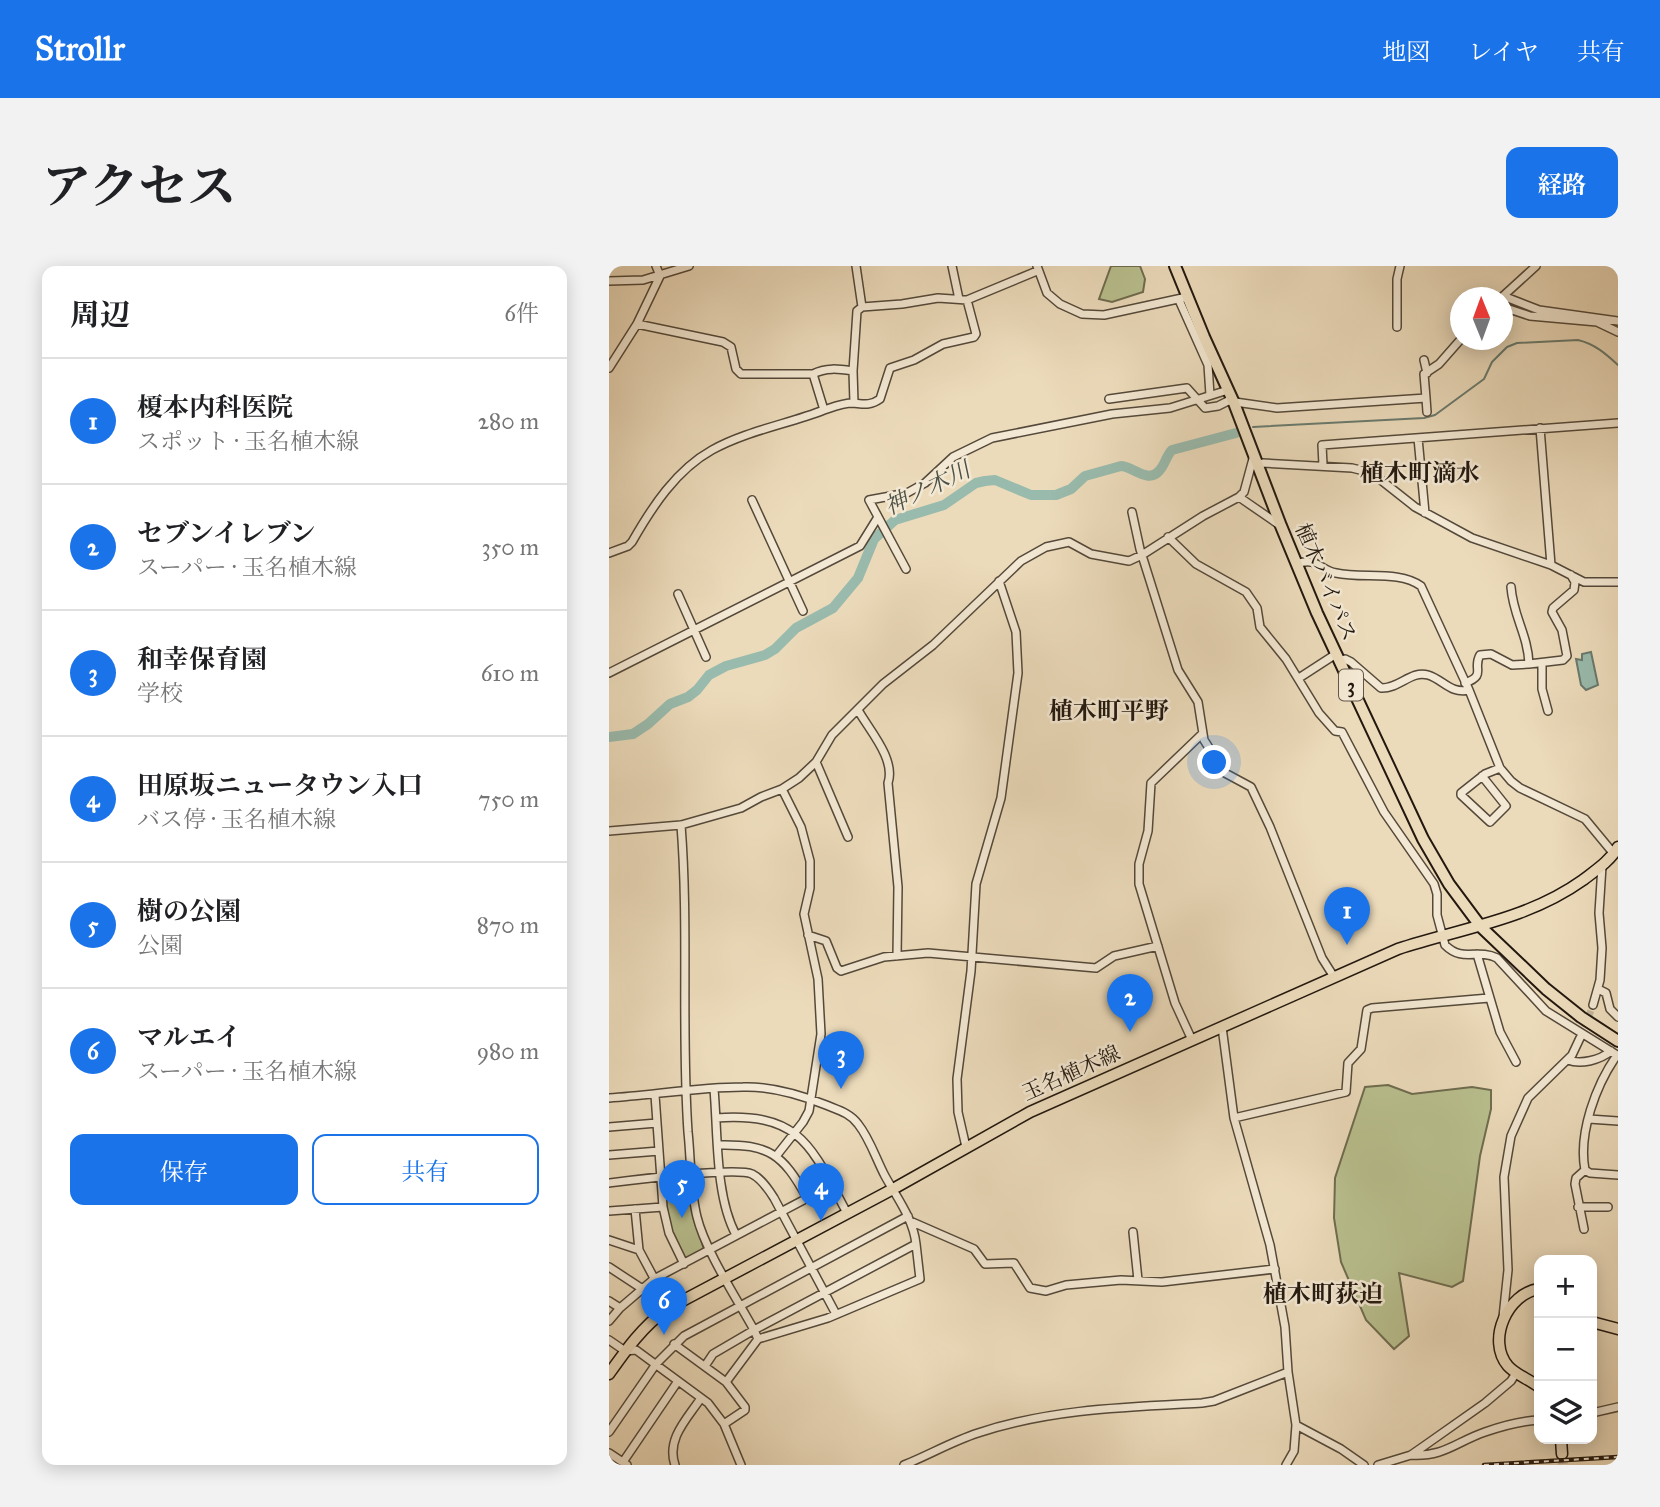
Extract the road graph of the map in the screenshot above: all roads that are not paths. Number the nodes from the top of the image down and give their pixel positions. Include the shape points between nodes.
1 (656, 266) edge
2 (689, 266) edge
3 (856, 266) edge
4 (952, 266) edge
5 (1175, 266) edge
6 (1401, 266) edge
7 (1536, 266) edge
8 (1037, 269) edge
9 (660, 276) junction
10 (609, 281) edge
11 (1513, 288) edge
12 (963, 299) junction
13 (1183, 299) junction
14 (1513, 301) edge
15 (862, 307) junction
16 (1513, 310) edge
17 (1618, 321) edge
18 (638, 324) junction
19 (1397, 327) dead end
20 (1618, 332) edge
21 (1451, 350) edge
22 (1424, 360) dead end
23 (609, 368) edge
24 (853, 371) junction
25 (1427, 373) junction
26 (813, 374) junction
27 (1229, 390) junction
28 (1210, 395) junction
29 (1109, 398) dead end
30 (1426, 398) junction
31 (1197, 399) junction
32 (854, 403) junction
33 (1234, 403) junction
34 (824, 410) junction
35 (1427, 412) dead end
36 (1618, 423) edge
37 (1540, 428) junction
38 (1418, 438) junction
39 (1256, 460) junction
40 (1323, 466) junction
41 (1239, 497) junction
42 (752, 500) dead end
43 (1132, 512) dead end
44 (1425, 513) junction
45 (878, 517) junction
46 (1281, 526) junction
47 (1168, 537) junction
48 (609, 553) edge
49 (1142, 555) junction
50 (1296, 564) junction
51 (1551, 565) junction
52 (906, 569) dead end
53 (1570, 573) junction
54 (999, 581) junction
55 (790, 582) junction
56 (1618, 582) edge
57 (1511, 587) dead end
58 (678, 594) dead end
59 (803, 611) dead end
60 (694, 631) junction
61 (706, 657) dead end
62 (1337, 657) junction
63 (1542, 663) junction
64 (1529, 664) junction
65 (609, 673) edge
66 (1299, 678) junction
67 (1467, 687) junction
68 (858, 710) junction
69 (1548, 711) dead end
70 (1202, 734) junction
71 (816, 762) junction
72 (1500, 768) junction
73 (1482, 776) junction
74 (782, 789) junction
75 (681, 825) junction
76 (609, 831) edge
77 (848, 837) dead end
78 (1617, 850) edge
79 (1602, 866) junction
80 (1481, 927) junction
81 (808, 935) junction
82 (1441, 935) junction
83 (1158, 946) junction
84 (1477, 954) junction
85 (897, 956) junction
86 (972, 957) junction
87 (1334, 977) junction
88 (1598, 989) junction
89 (1489, 998) junction
90 (1593, 1005) tunnel mouth
91 (1618, 1017) edge
92 (1222, 1027) junction
93 (1580, 1038) tunnel mouth
94 (1192, 1040) junction
95 (1616, 1051) edge
96 (1568, 1060) junction
97 (1516, 1062) dead end
98 (714, 1089) junction
99 (685, 1092) junction
100 (655, 1095) junction
101 (609, 1098) edge
102 (811, 1099) junction
103 (716, 1118) junction
104 (1234, 1118) junction
105 (1589, 1119) junction
106 (1618, 1121) edge
107 (657, 1123) junction
108 (609, 1127) edge
109 (794, 1133) junction
110 (719, 1145) junction
111 (966, 1147) junction
112 (659, 1151) junction
113 (609, 1155) edge
114 (777, 1156) junction
115 (1585, 1170) junction
116 (721, 1173) junction
117 (692, 1175) junction
118 (1618, 1175) edge
119 (661, 1177) junction
120 (609, 1183) edge
121 (832, 1185) junction
122 (893, 1189) junction
123 (807, 1198) junction
124 (663, 1207) junction
125 (1578, 1207) junction
126 (1608, 1207) dead end
127 (635, 1209) junction
128 (609, 1211) edge
129 (781, 1211) junction
130 (847, 1213) junction
131 (909, 1219) junction
132 (1584, 1229) dead end
133 (1133, 1232) dead end
134 (736, 1235) junction
135 (609, 1240) edge
136 (797, 1240) junction
137 (916, 1244) junction
138 (710, 1249) junction
139 (639, 1250) junction
140 (684, 1264) junction
141 (609, 1267) edge
142 (812, 1268) junction
143 (1275, 1269) junction
144 (726, 1277) junction
145 (655, 1279) junction
146 (1138, 1280) junction
147 (641, 1288) junction
148 (1534, 1291) edge
149 (825, 1292) junction
150 (609, 1301) edge
151 (741, 1306) junction
152 (620, 1307) junction
153 (670, 1308) junction
154 (836, 1314) junction
155 (609, 1321) edge
156 (1502, 1323) junction
157 (1597, 1323) edge
158 (1618, 1329) edge
159 (754, 1330) junction
160 (609, 1339) edge
161 (758, 1339) junction
162 (674, 1344) junction
163 (625, 1351) junction
164 (656, 1364) junction
165 (705, 1366) junction
166 (1288, 1371) junction
167 (1516, 1373) junction
168 (609, 1374) edge
169 (677, 1381) junction
170 (726, 1382) junction
171 (1534, 1384) edge
172 (701, 1398) junction
173 (1618, 1407) edge
174 (1597, 1412) edge
175 (1534, 1420) edge
176 (724, 1424) junction
177 (1296, 1425) junction
178 (609, 1432) edge
179 (1561, 1444) edge
180 (609, 1453) edge
181 (1562, 1454) tunnel mouth
182 (1411, 1455) junction
183 (625, 1464) edge
184 (675, 1465) edge
185 (741, 1465) edge
186 (904, 1465) edge
187 (1286, 1465) edge
188 (1364, 1465) edge
189 (1378, 1465) edge

1 - 9 street
2 - 9 street
3 - 15 street
4 - 12 street
5 - 13 highway, 植木バイパス / 3
6 - 19 street
7 - 11 street
8 - 12 street
8 - 13 street via 1047,293 1083,314 1104,315
9 - 10 street
9 - 18 street
12 - 15 street
12 - 32 street via 974,337 943,344 890,368 880,399 871,404
13 - 27 highway, 植木バイパス / 3
13 - 28 street via 1208,365
14 - 17 street via 1539,310
15 - 24 street via 857,311
16 - 20 street via 1597,322
18 - 23 street
18 - 26 street via 723,342 731,347 741,374
21 - 25 street
22 - 25 street
24 - 26 street via 821,369
24 - 32 street
25 - 30 street
26 - 34 street
27 - 28 street
27 - 33 highway, 植木バイパス / 3
28 - 31 street
29 - 31 street via 1187,388
30 - 33 street via 1277,408
30 - 35 street
31 - 33 street via 1205,408
31 - 45 street via 1170,408 1112,414 992,438 953,457 907,493 869,500
32 - 34 street
33 - 39 highway, 植木バイパス / 3
34 - 48 street via 728,442 700,457 653,506 632,542
36 - 37 street
37 - 38 street
37 - 51 street
38 - 40 street via 1322,445
38 - 44 street
39 - 40 street
39 - 41 street
39 - 46 highway, 植木バイパス / 3
40 - 44 street via 1372,473
41 - 46 street
41 - 47 street
42 - 55 street
43 - 49 street
44 - 51 street via 1472,538
45 - 52 street
45 - 55 street via 860,546
46 - 50 highway, 植木バイパス / 3
47 - 49 street
47 - 66 street via 1196,564 1246,592 1257,608 1260,627
49 - 54 street via 1129,561 1111,559 1069,542 1033,553
49 - 70 street via 1178,670 1198,702
50 - 62 highway, 植木バイパス / 3
50 - 67 street via 1315,562 1332,572 1414,581 1421,586
51 - 53 street
53 - 56 street via 1584,582
53 - 63 street via 1574,590 1552,612 1562,630 1567,656
54 - 68 street via 943,637
54 - 86 street via 1016,632 1019,673 1001,797 976,884
55 - 59 street
55 - 60 street
57 - 64 street
58 - 60 street
60 - 61 street
60 - 65 street
62 - 66 street
62 - 67 street via 1351,662 1381,688 1395,687 1415,675 1428,675 1453,691
62 - 80 highway, 植木バイパス / 3 via 1423,839
63 - 64 street
63 - 69 street
64 - 67 street via 1511,665 1491,654 1480,655 1478,674
66 - 82 street via 1319,713 1335,732 1342,732 1384,812 1434,884
67 - 72 street
68 - 71 street via 832,735
68 - 85 street via 878,740 891,774
70 - 83 street via 1151,783 1139,884
70 - 87 street via 1225,773 1251,786
71 - 74 street
71 - 77 street
72 - 73 street
72 - 78 street via 1520,788 1585,819
73 - 73 street via 1461,795 1490,822 1506,806
74 - 75 street via 741,808
74 - 81 street via 801,827 810,861 804,914
75 - 76 street
75 - 99 street via 686,882
78 - 79 main road, 玉名植木線
79 - 80 main road, 玉名植木線 via 1535,909
79 - 88 street
80 - 82 main road, 玉名植木線
80 - 95 highway, 植木バイパス / 3
81 - 85 street via 826,941 841,971
81 - 102 street via 821,1000
82 - 84 street via 1450,951
82 - 87 main road, 玉名植木線
83 - 86 street via 1114,956 1096,968
83 - 94 street
84 - 89 street
84 - 95 street via 1497,958 1546,1011
85 - 86 street
86 - 111 street via 957,1079
87 - 92 main road, 玉名植木線
88 - 90 street
88 - 91 street via 1606,993 1610,1009
89 - 97 street
89 - 104 street via 1372,1007 1367,1010 1361,1049 1348,1062 1346,1092
92 - 94 main road, 玉名植木線
92 - 104 street
93 - 96 street
94 - 111 main road, 玉名植木線 via 1030,1112
95 - 96 street via 1576,1063
95 - 105 street
96 - 156 street via 1528,1098 1511,1136 1504,1177 1508,1270
98 - 99 street
98 - 102 street via 744,1086
98 - 103 street
99 - 100 street
99 - 117 street
100 - 101 street
100 - 107 street
102 - 109 street
102 - 122 street via 847,1113 858,1124
103 - 109 street via 751,1116
103 - 110 street
104 - 143 street
105 - 106 street
105 - 115 street
107 - 108 street
107 - 112 street
109 - 114 street
109 - 121 street via 812,1151
110 - 114 street via 756,1146
110 - 116 street
111 - 122 main road, 玉名植木線
112 - 113 street
112 - 119 street
114 - 123 street
115 - 118 street
115 - 125 street via 1576,1178
116 - 117 street
116 - 129 street via 754,1175
116 - 134 street via 723,1201
117 - 119 street
117 - 138 street via 697,1219
119 - 120 street
119 - 124 street
121 - 123 street
121 - 130 street
122 - 130 main road, 玉名植木線
122 - 131 street
123 - 129 street
124 - 127 street
124 - 140 street
125 - 126 street
125 - 132 street
127 - 128 street
127 - 139 street
129 - 134 street
129 - 136 street
130 - 136 main road, 玉名植木線
131 - 137 street
131 - 142 street
131 - 146 street via 974,1249 985,1264 1014,1263 1030,1288 1046,1291 1066,1285
133 - 146 street
134 - 138 street
135 - 139 street
136 - 142 street
136 - 144 main road, 玉名植木線
137 - 149 street
137 - 154 street via 920,1279
138 - 140 street
138 - 144 street
139 - 145 street
140 - 145 street
141 - 147 street
142 - 149 street
142 - 151 street
143 - 146 street via 1162,1282
143 - 166 street
144 - 151 street
144 - 153 main road, 玉名植木線
145 - 147 street
145 - 153 street
147 - 152 street
148 - 156 main road via 1521,1295
149 - 154 street
149 - 159 street
150 - 152 street
151 - 159 street
151 - 162 street
152 - 155 street
153 - 163 main road, 玉名植木線 via 653,1319
154 - 161 street
156 - 167 main road via 1501,1354
157 - 158 main road
159 - 161 street
159 - 165 street via 713,1354
160 - 163 street
161 - 170 street
162 - 164 street
162 - 165 street
163 - 164 street via 636,1350
163 - 168 main road, 玉名植木線
164 - 169 street
164 - 178 street
165 - 170 street
166 - 177 street
166 - 186 street via 1214,1401 1108,1409 1009,1424 976,1433
167 - 171 main road
167 - 182 street via 1485,1403
169 - 172 street
169 - 183 street
170 - 176 street via 745,1410
172 - 176 street
172 - 184 street via 675,1436
173 - 174 street
175 - 182 street via 1483,1433 1429,1456
176 - 185 street
177 - 187 street via 1294,1451
177 - 188 street
179 - 181 main road
180 - 183 street
182 - 189 street

